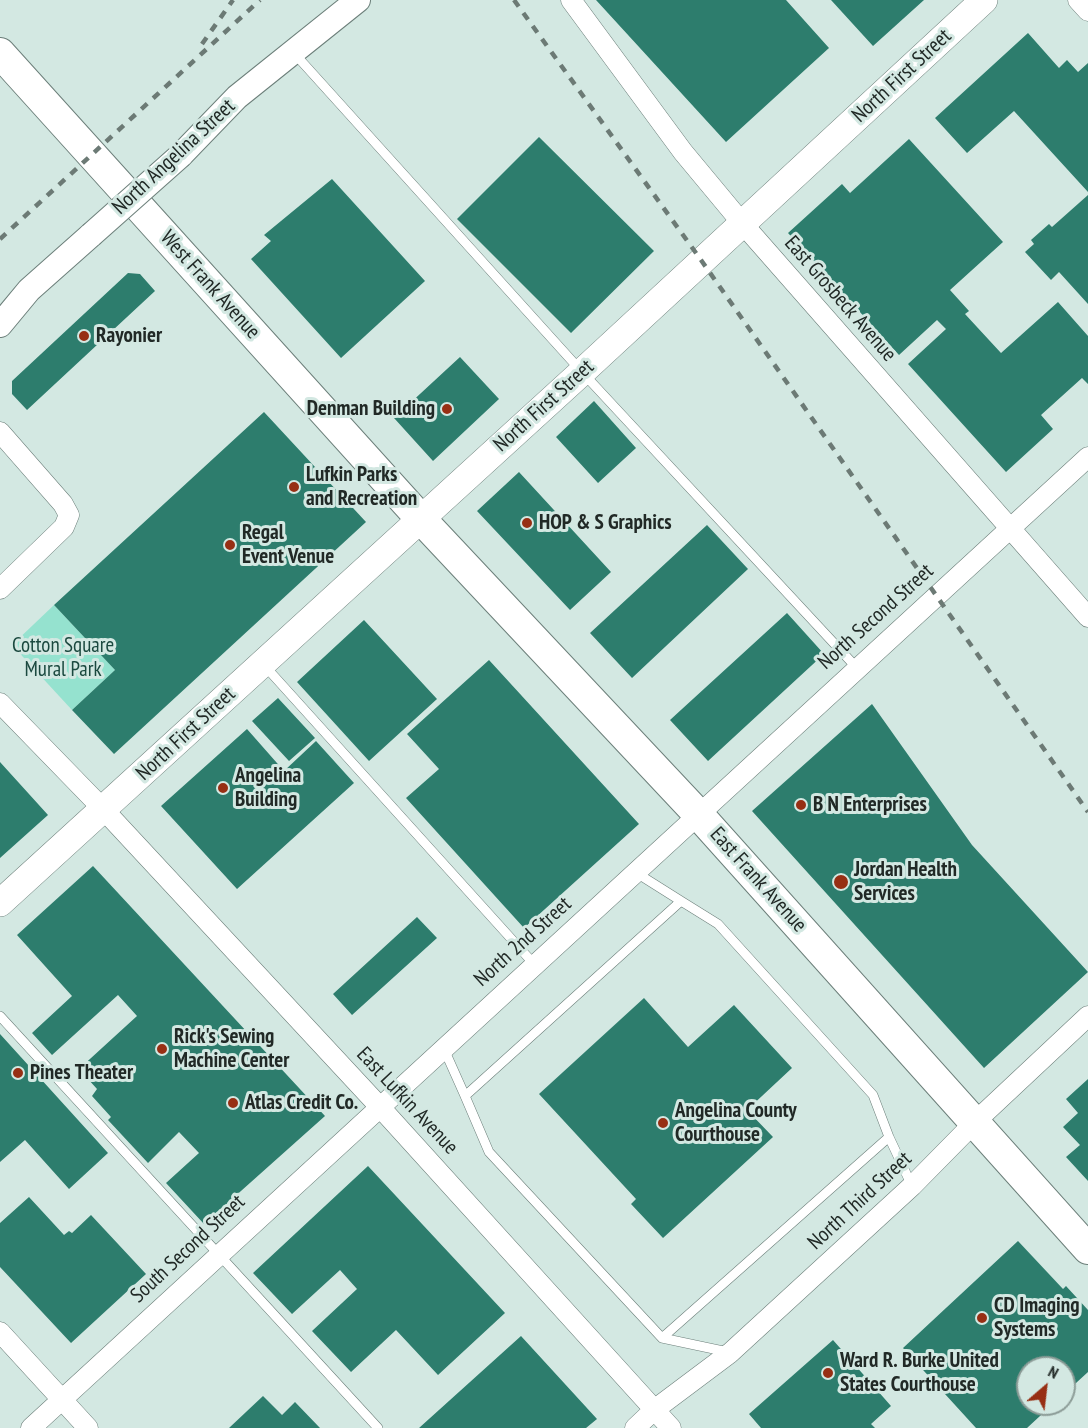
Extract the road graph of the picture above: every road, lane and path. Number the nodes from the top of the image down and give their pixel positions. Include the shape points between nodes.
1 (358, 0) edge
2 (571, 0) edge
3 (984, 0) edge
4 (1078, 0) edge
5 (1088, 11) edge
6 (0, 53) edge
7 (294, 53) junction
8 (742, 223) junction
9 (0, 325) edge
10 (582, 372) junction
11 (0, 432) edge
12 (1088, 457) edge
13 (420, 518) junction
14 (1009, 529) junction
15 (0, 589) edge
16 (1088, 617) edge
17 (262, 664) junction
18 (856, 667) junction
19 (0, 703) edge
20 (104, 810) junction
21 (698, 814) junction
22 (635, 872) junction
23 (681, 901) junction
24 (0, 903) edge
25 (534, 964) junction
26 (0, 1016) edge
27 (1088, 1016) edge
28 (444, 1047) junction
29 (465, 1096) junction
30 (379, 1106) junction
31 (976, 1121) junction
32 (889, 1137) junction
33 (912, 1186) junction
34 (1088, 1249) edge
35 (217, 1254) junction
36 (0, 1332) edge
37 (662, 1338) junction
38 (730, 1353) junction
39 (63, 1399) junction
40 (654, 1410) junction
41 (31, 1428) edge
42 (88, 1428) edge
43 (378, 1428) edge
44 (635, 1428) edge
45 (671, 1428) edge

1 - 7 street, North Angelina Street
2 - 8 street, East Grosbeck Avenue via 683,152
3 - 8 main road, North First Street
4 - 5 street
6 - 13 main road, West Frank Avenue
7 - 9 street, North Angelina Street, bridge via 237,98 181,155 29,290
7 - 10 lane
8 - 10 main road, North First Street
8 - 14 street, East Grosbeck Avenue
10 - 13 main road, North First Street
10 - 18 lane
11 - 15 street via 69,515 64,527
12 - 14 street, North Second Street
13 - 17 main road, North First Street
13 - 21 main road, East Frank Avenue
14 - 16 street, East Grosbeck Avenue
14 - 18 street, North Second Street
17 - 20 main road, North First Street
17 - 25 lane
18 - 21 street, North Second Street
19 - 20 street, East Lufkin Avenue
20 - 24 main road, North First Street
20 - 30 street, East Lufkin Avenue
21 - 22 street, North 2nd Street
21 - 31 main road, East Frank Avenue
22 - 23 lane
22 - 25 street, North 2nd Street
23 - 29 lane
23 - 32 lane via 718,924 873,1095
25 - 28 street, North 2nd Street
26 - 35 lane
27 - 31 street, North Third Street
28 - 29 lane
28 - 30 street, North 2nd Street
29 - 37 lane via 489,1152
30 - 35 street, South Second Street
30 - 40 street, East Lufkin Avenue
31 - 33 street, North Third Street
31 - 34 main road, East Frank Avenue
32 - 33 lane
32 - 37 lane
33 - 38 street, North Third Street
35 - 39 street, South Second Street
35 - 43 lane
36 - 39 street
37 - 38 lane
38 - 40 street, North Third Street
39 - 41 street, South Second Street
39 - 42 street
40 - 44 street, North Third Street
40 - 45 street, East Lufkin Avenue

